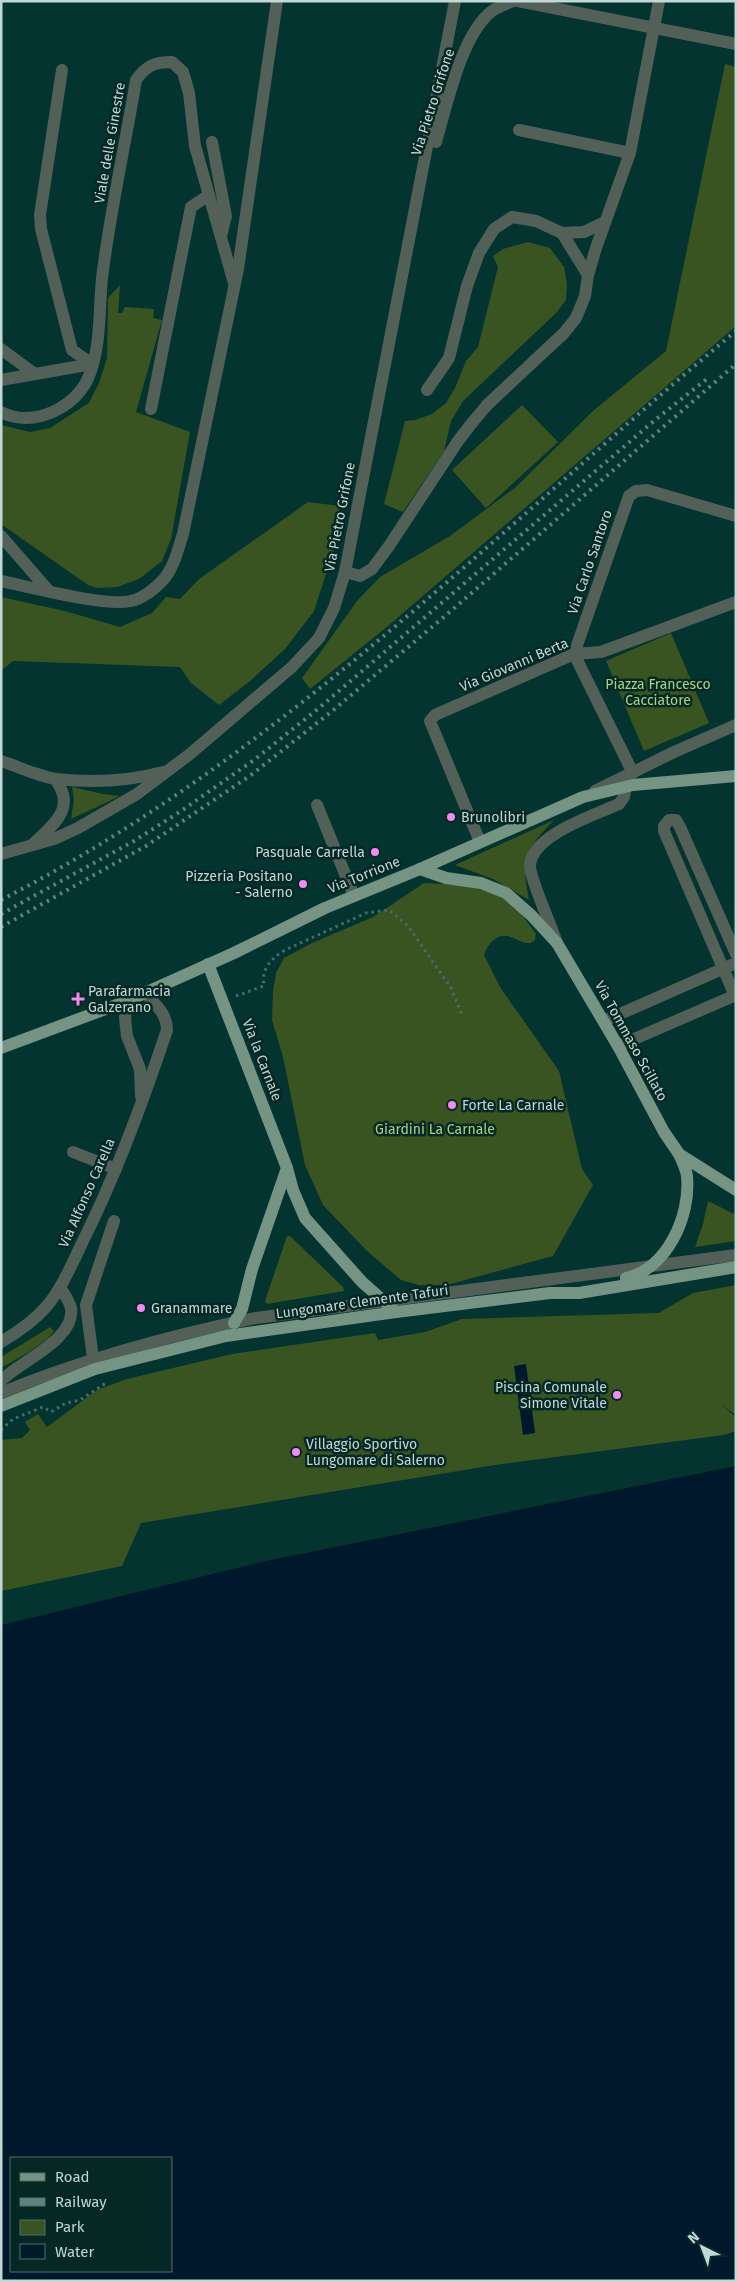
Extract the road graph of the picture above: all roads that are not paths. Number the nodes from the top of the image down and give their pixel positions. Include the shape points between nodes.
1 (277, 1) edge
2 (455, 1) edge
3 (513, 1) edge
4 (518, 1) edge
5 (660, 1) edge
6 (654, 29) junction
7 (736, 44) edge
8 (62, 70) dead end
9 (519, 130) dead end
10 (212, 142) dead end
11 (630, 153) junction
12 (209, 195) junction
13 (418, 201) junction
14 (605, 222) junction
15 (562, 233) junction
16 (221, 238) junction
17 (588, 274) junction
18 (235, 286) junction
19 (1, 349) edge
20 (92, 364) junction
21 (35, 374) junction
22 (1, 380) edge
23 (427, 390) dead end
24 (151, 409) dead end
25 (1, 412) edge
26 (736, 516) edge
27 (1, 536) edge
28 (345, 572) junction
29 (1, 582) edge
30 (48, 590) junction
31 (736, 602) edge
32 (574, 654) junction
33 (736, 725) edge
34 (1, 761) edge
35 (168, 770) junction
36 (633, 772) junction
37 (736, 776) edge
38 (55, 779) junction
39 (626, 786) junction
40 (583, 797) junction
41 (317, 805) dead end
42 (480, 842) junction
43 (31, 846) junction
44 (1, 854) edge
45 (420, 869) junction
46 (354, 896) junction
47 (557, 943) junction
48 (736, 954) edge
49 (736, 962) edge
50 (208, 964) junction
51 (722, 968) junction
52 (145, 993) junction
53 (735, 995) edge
54 (127, 1001) junction
55 (604, 1021) junction
56 (2, 1046) edge
57 (618, 1046) junction
58 (140, 1111) junction
59 (73, 1152) dead end
60 (679, 1154) junction
61 (287, 1168) junction
62 (116, 1169) junction
63 (736, 1190) edge
64 (114, 1222) dead end
65 (736, 1255) edge
66 (650, 1267) junction
67 (736, 1267) edge
68 (60, 1288) junction
69 (550, 1293) junction
70 (384, 1302) junction
71 (396, 1312) junction
72 (234, 1323) junction
73 (1, 1342) edge
74 (93, 1364) junction
75 (1, 1381) edge
76 (1, 1393) edge
77 (1, 1406) edge

1 - 18 street, Viale delle Ginestre
2 - 13 street, Via Pietro Grifone
3 - 13 street, Via Pietro Grifone via 490,12 464,51
4 - 6 street
5 - 6 street
6 - 7 street
6 - 11 street
8 - 20 street via 40,215 41,229 72,350
9 - 11 street
10 - 16 street, Viale delle Ginestre via 226,216
11 - 14 street
12 - 16 street, Viale delle Ginestre
12 - 20 street, Viale delle Ginestre via 195,146 189,93 183,72 172,62 156,62 144,69 136,80 103,276
12 - 24 street via 191,207
13 - 28 street, Via Pietro Grifone
14 - 15 street via 584,232
14 - 17 street
15 - 17 street
15 - 23 street via 536,221 512,217 494,229 479,253 449,358
16 - 18 street, Viale delle Ginestre
17 - 28 street via 585,296 576,318 564,334 472,422 372,569 360,576
18 - 30 street, Viale delle Ginestre via 183,534 170,569 147,594 132,601 110,602
19 - 21 street
20 - 21 street
20 - 25 street, Viale delle Ginestre via 90,375 78,396 62,408 41,415
21 - 22 street
26 - 32 street, Via Carlo Santoro via 647,490 636,491 629,496
27 - 30 street
28 - 35 street, Via Pietro Grifone via 328,623 308,651
29 - 30 street, Viale delle Ginestre
31 - 32 street, Via Giovanni Berta via 601,652
32 - 36 street
32 - 42 street, Via Giovanni Berta via 435,715 430,722
33 - 36 street, Via Torrione
34 - 38 street
35 - 38 street via 142,777 108,780
35 - 43 street, Via Pietro Grifone via 137,794 78,828
36 - 40 street, Via Torrione
37 - 39 main road
38 - 43 street via 63,789 63,809 56,821
39 - 40 main road
39 - 47 street, Via Tommaso Scillato via 619,804 545,840 532,854 530,866 534,882
40 - 42 main road, Via Torrione
41 - 46 street
42 - 45 main road, Via Torrione
43 - 44 street, Via Pietro Grifone
45 - 46 main road, Via Torrione
45 - 47 main road, Via Tommaso Scillato via 446,878 481,883 506,893 523,906
46 - 50 main road, Via Torrione
47 - 55 main road, Via Tommaso Scillato
48 - 51 street via 680,827 676,820 669,820 664,831
49 - 51 street
50 - 52 main road, Via Torrione
50 - 61 main road, Via la Carnale
51 - 53 street
51 - 55 street
52 - 54 main road, Via Torrione
52 - 58 street, Via Alfonso Carella via 162,1012 167,1030
53 - 57 street
54 - 56 main road, Via Torrione
54 - 58 street, Via Alfonso Carella via 126,1036 140,1069
55 - 57 main road, Via Tommaso Scillato
57 - 60 main road, Via Tommaso Scillato
58 - 62 street, Via Alfonso Carella
59 - 62 street
60 - 63 main road, Via Tommaso Scillato
60 - 66 main road, Via Tommaso Scillato via 686,1176 683,1216 669,1245
61 - 70 main road, Via la Carnale via 305,1218
61 - 72 main road via 252,1269 242,1309
62 - 68 street, Via Alfonso Carella
64 - 74 street via 86,1305
65 - 66 street, Lungomare Clemente Tafuri
66 - 69 main road, Via Tommaso Scillato via 639,1275 579,1284
66 - 70 street, Lungomare Clemente Tafuri
67 - 69 main road, Lungomare Clemente Tafuri via 579,1293
68 - 73 street, Via Alfonso Carella via 33,1321
68 - 75 street via 71,1309 62,1332
69 - 71 main road, Lungomare Clemente Tafuri
70 - 71 main road, Via la Carnale
70 - 72 street, Lungomare Clemente Tafuri
71 - 74 main road, Lungomare Clemente Tafuri via 226,1336
72 - 74 street, Lungomare Clemente Tafuri via 191,1332
74 - 76 street, Lungomare Clemente Tafuri
74 - 77 main road, Lungomare Clemente Tafuri

